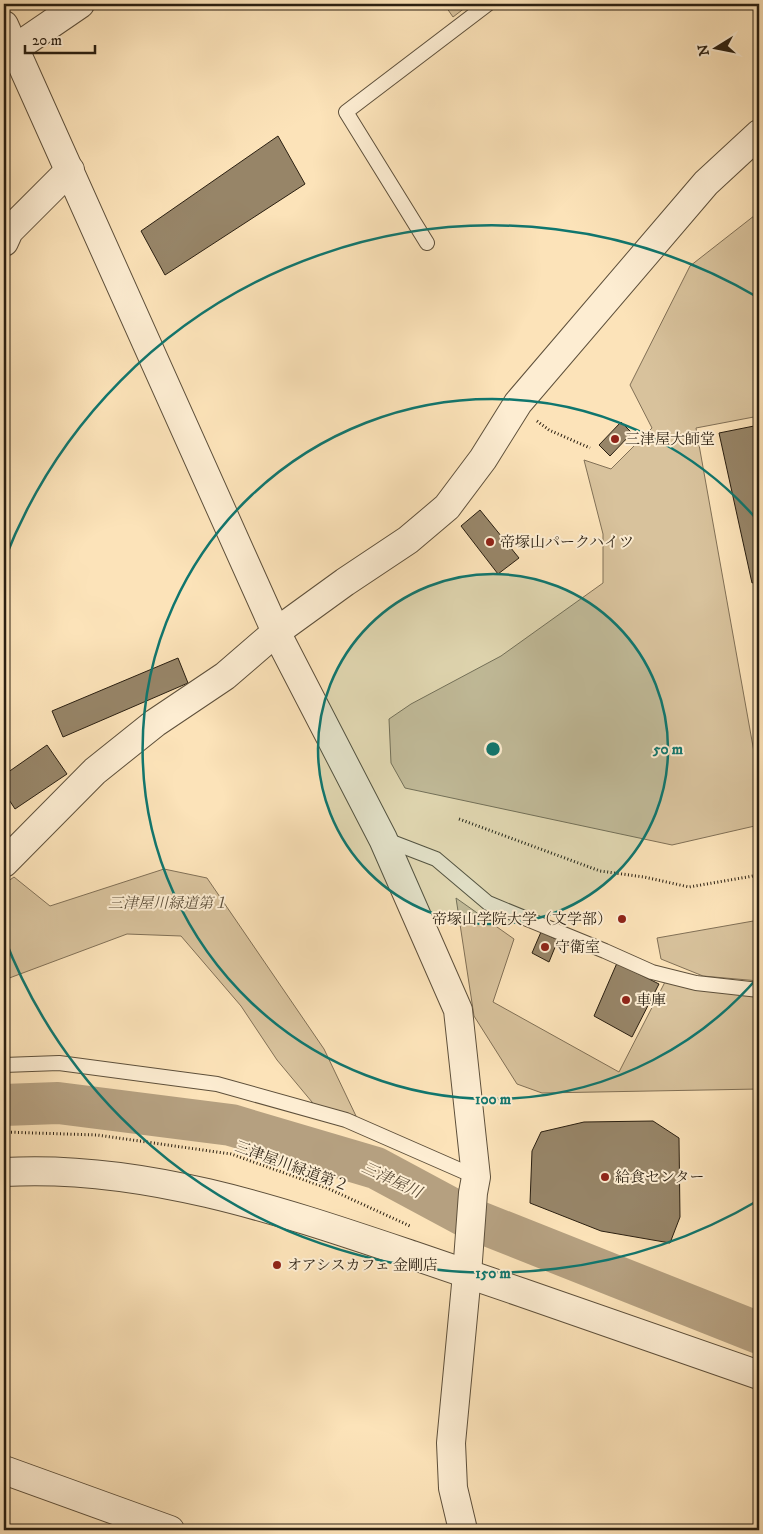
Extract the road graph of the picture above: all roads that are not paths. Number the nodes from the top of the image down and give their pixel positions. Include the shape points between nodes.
1 (80, 4) edge
2 (488, 4) edge
3 (7, 43) edge
4 (759, 134) edge
5 (70, 170) junction
6 (4, 242) edge
7 (427, 243) dead end
8 (276, 632) junction
9 (383, 839) junction
10 (4, 863) edge
11 (759, 990) edge
12 (4, 1065) edge
13 (4, 1172) edge
14 (474, 1185) junction
15 (467, 1274) junction
16 (759, 1375) edge
17 (4, 1470) edge
18 (170, 1530) edge
19 (463, 1530) edge

1 - 3 street
2 - 7 lane via 346,112
3 - 5 street
4 - 8 street via 706,182 518,403 483,459 446,507 408,540
5 - 6 street via 9,231
5 - 8 street
8 - 9 street
8 - 10 street via 225,676 155,723 95,771
9 - 11 lane via 436,859 488,903 652,972 696,983
9 - 14 street via 458,1010
12 - 14 lane via 59,1063 216,1084 346,1120
13 - 15 street via 100,1174 193,1190 283,1212
14 - 15 street
15 - 16 street
15 - 19 street via 451,1443 453,1488
17 - 18 street

